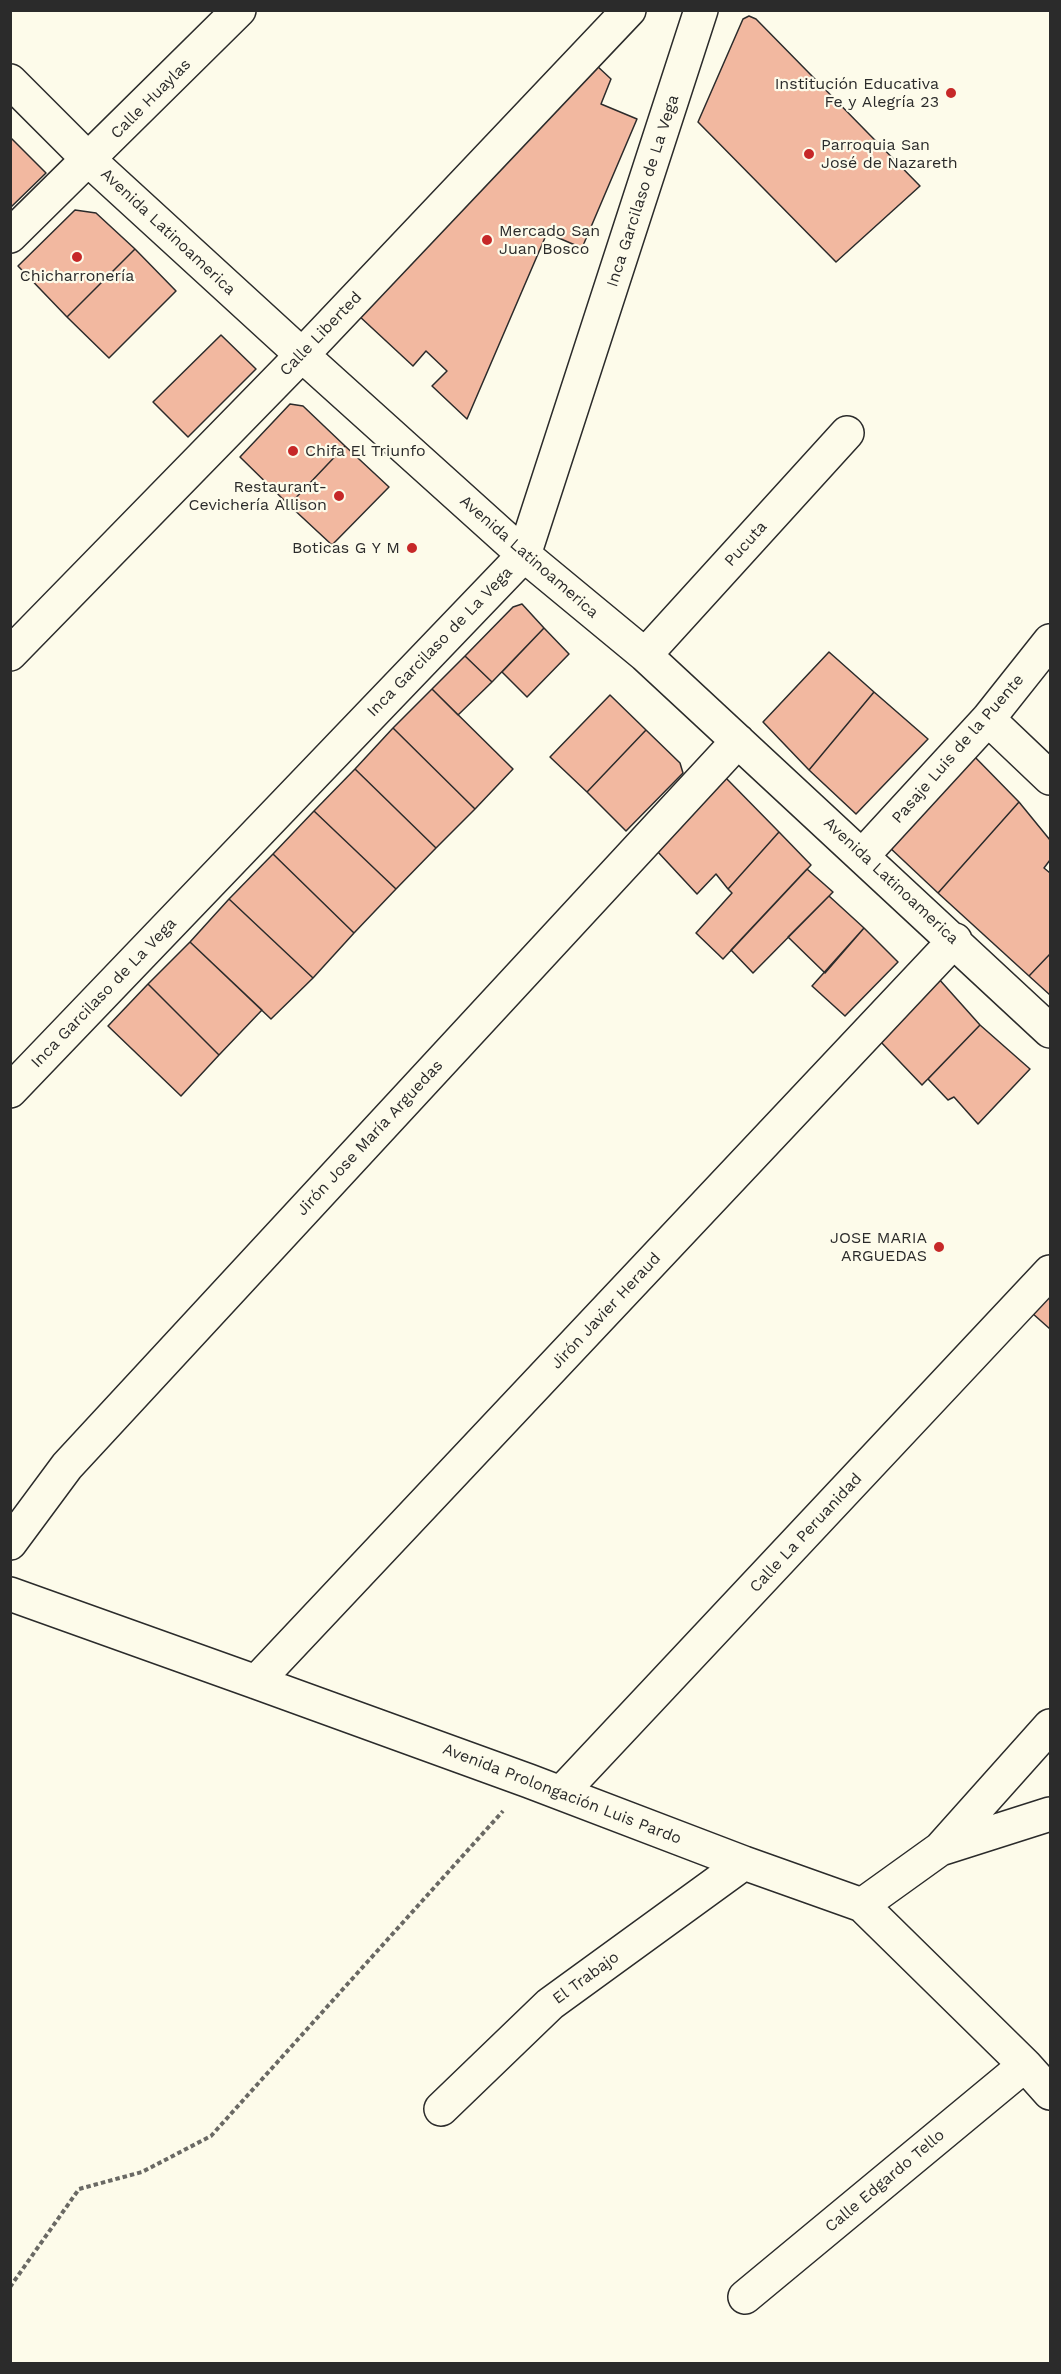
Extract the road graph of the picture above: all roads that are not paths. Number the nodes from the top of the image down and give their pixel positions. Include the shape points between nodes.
1 (239, 10) edge
2 (629, 10) edge
3 (701, 10) edge
4 (10, 81) edge
5 (89, 160) junction
6 (10, 236) edge
7 (302, 355) junction
8 (847, 433) dead end
9 (524, 555) junction
10 (1050, 641) edge
11 (10, 654) edge
12 (645, 655) junction
13 (988, 720) junction
14 (738, 741) junction
15 (1050, 778) edge
16 (863, 855) junction
17 (955, 940) junction
18 (1050, 1030) edge
19 (10, 1091) edge
20 (1050, 1272) edge
21 (10, 1543) edge
22 (10, 1594) edge
23 (256, 1682) junction
24 (1050, 1726) edge
25 (561, 1793) junction
26 (1050, 1814) edge
27 (940, 1849) junction
28 (744, 1863) junction
29 (862, 1905) junction
30 (1025, 2065) junction
31 (1050, 2093) edge
32 (441, 2109) dead end
33 (745, 2297) dead end

1 - 5 street, Calle Huaylas
2 - 7 street, Calle Liberted
3 - 9 street, Inca Garcilaso de La Vega
4 - 5 street, Avenida Latinoamerica
5 - 6 street, Calle Huaylas
5 - 7 street, Avenida Latinoamerica
7 - 9 street, Avenida Latinoamerica
7 - 11 street, Calle Liberted
8 - 12 street, Pucuta
9 - 12 street, Avenida Latinoamerica
9 - 19 street, Inca Garcilaso de La Vega
10 - 13 street, Pasaje Luis de la Puente
12 - 14 street, Avenida Latinoamerica
13 - 15 street
13 - 16 street, Pasaje Luis de la Puente
14 - 16 street, Avenida Latinoamerica
14 - 21 street, Jirón Jose María Arguedas via 67,1466
16 - 17 street, Avenida Latinoamerica
17 - 18 street, Avenida Latinoamerica
17 - 23 street, Jirón Javier Heraud
20 - 25 street, Calle La Peruanidad
22 - 23 street, Avenida Prolongación Luis Pardo
23 - 25 street, Avenida Prolongación Luis Pardo
24 - 27 street
25 - 28 street, Avenida Prolongación Luis Pardo
26 - 27 street
27 - 29 street
28 - 29 street, Avenida Prolongación Luis Pardo
28 - 32 street, El Trabajo via 550,2004
29 - 30 street, Avenida Prolongación Luis Pardo
30 - 31 street, Avenida Prolongación Luis Pardo
30 - 33 street, Calle Edgardo Tello

